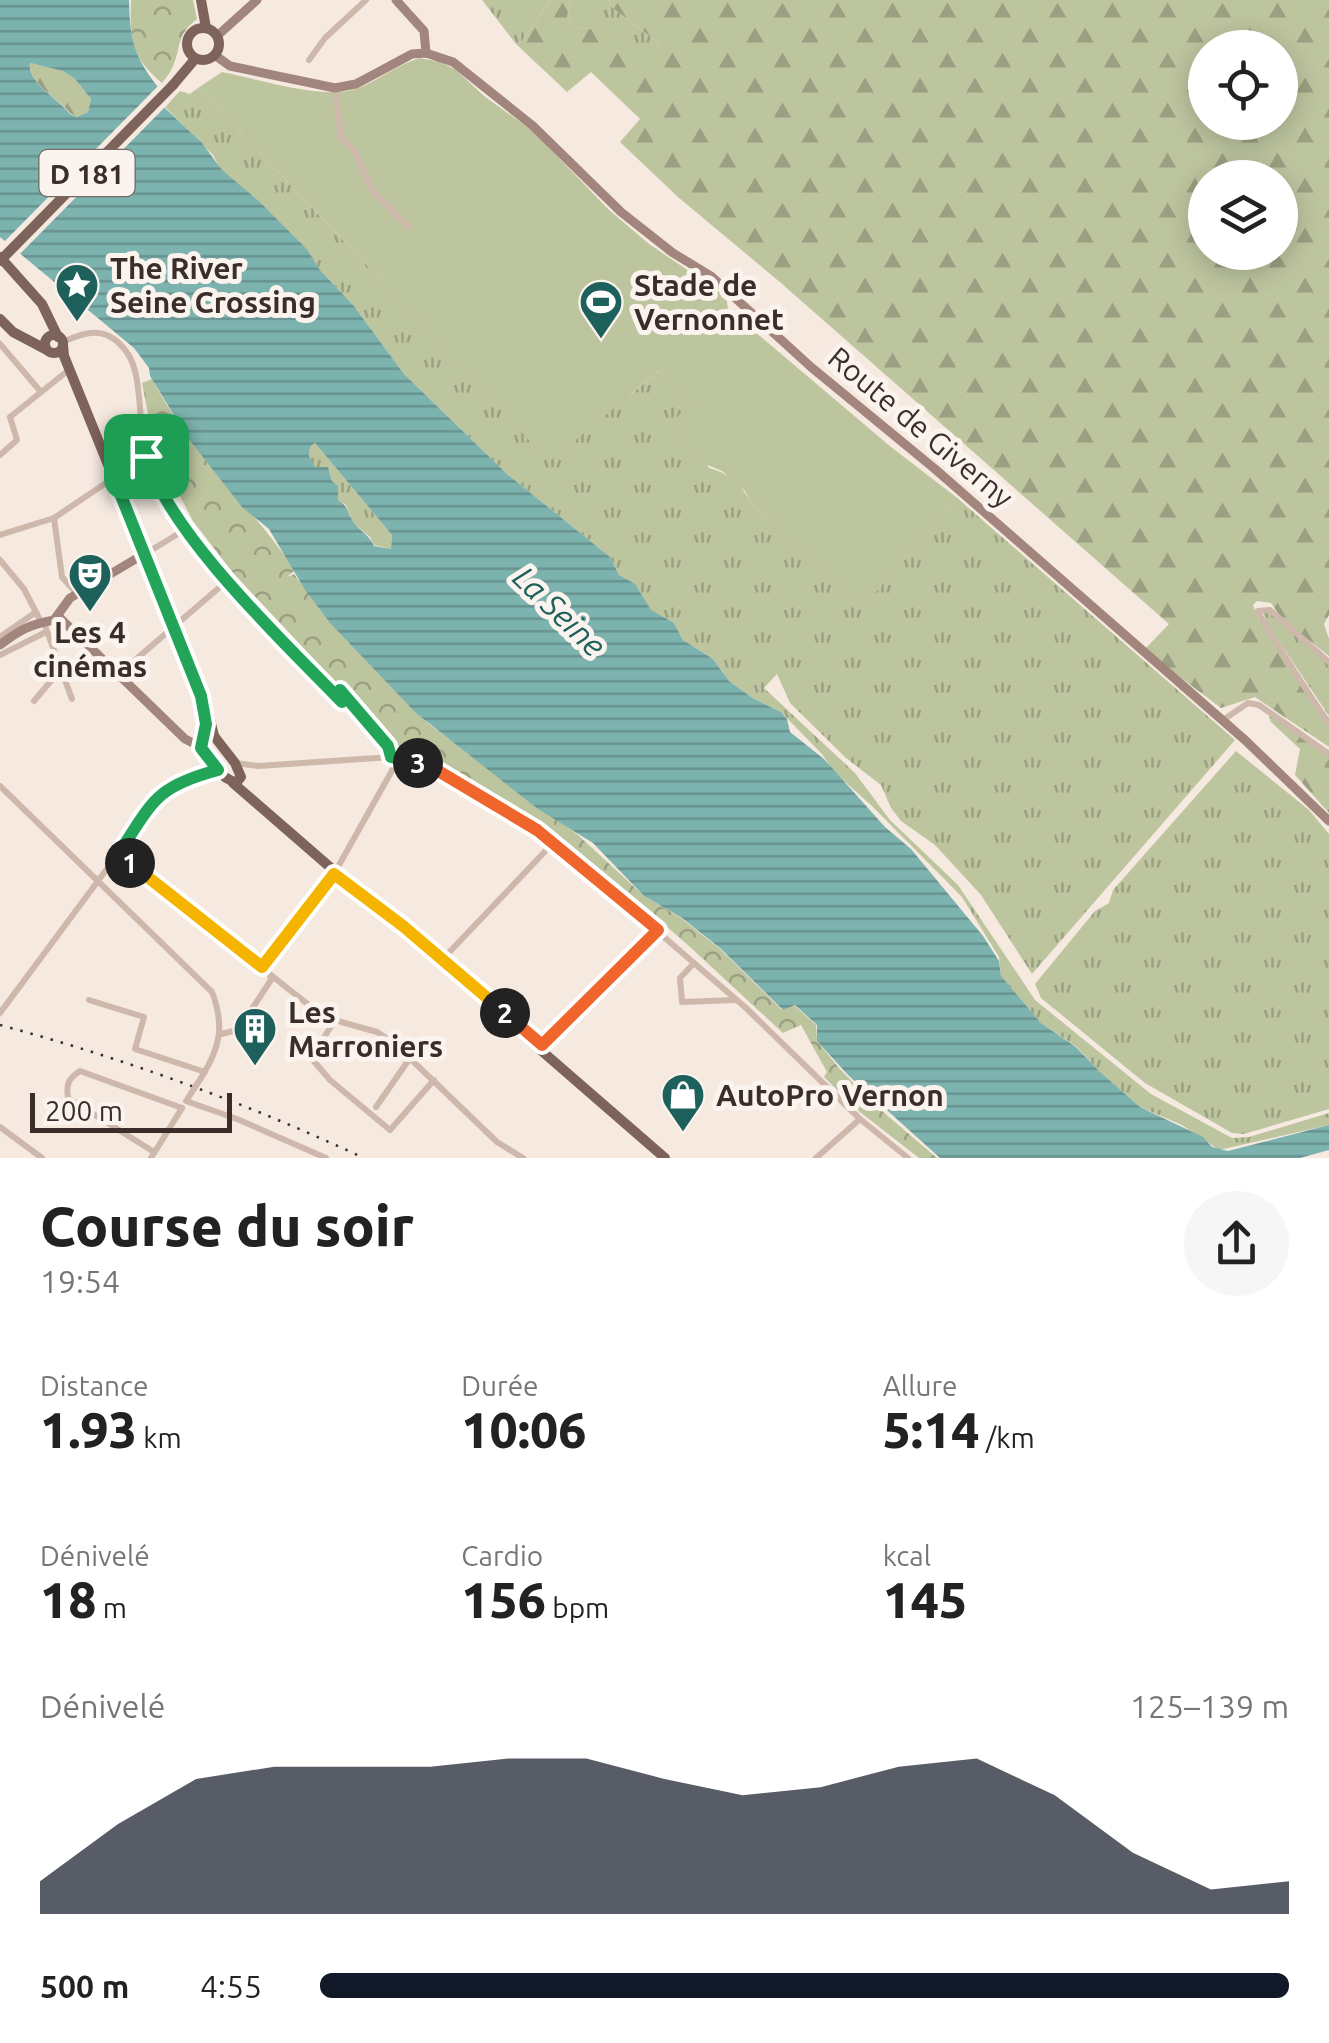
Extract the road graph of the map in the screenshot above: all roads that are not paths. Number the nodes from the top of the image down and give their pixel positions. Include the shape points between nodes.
1 (201, 0) edge
2 (257, 0) edge
3 (366, 0) edge
4 (396, 0) edge
5 (206, 28) junction
6 (217, 36) junction
7 (426, 53) junction
8 (216, 56) junction
9 (195, 59) junction
10 (309, 60) dead end
11 (335, 88) junction
12 (408, 227) dead end
13 (0, 259) edge
14 (0, 319) edge
15 (12, 332) junction
16 (52, 341) junction
17 (0, 344) edge
18 (65, 373) junction
19 (41, 392) junction
20 (81, 396) junction
21 (0, 417) edge
22 (10, 417) junction
23 (0, 455) edge
24 (146, 456) junction
25 (114, 478) junction
26 (54, 518) junction
27 (186, 530) junction
28 (0, 535) edge
29 (144, 554) junction
30 (0, 560) edge
31 (228, 580) junction
32 (77, 594) junction
33 (60, 616) junction
34 (40, 619) junction
35 (172, 626) junction
36 (0, 637) edge
37 (0, 645) edge
38 (0, 655) edge
39 (1329, 662) edge
40 (60, 670) junction
41 (120, 673) junction
42 (72, 699) dead end
43 (34, 701) dead end
44 (1223, 720) junction
45 (1329, 723) edge
46 (206, 740) junction
47 (1329, 754) edge
48 (395, 758) junction
49 (235, 762) junction
50 (258, 766) junction
51 (218, 770) junction
52 (237, 780) junction
53 (0, 786) edge
54 (1329, 822) edge
55 (554, 842) junction
56 (118, 854) junction
57 (334, 874) junction
58 (97, 880) junction
59 (658, 930) junction
60 (441, 962) junction
61 (694, 962) junction
62 (262, 967) junction
63 (270, 974) junction
64 (89, 1000) dead end
65 (738, 1000) junction
66 (0, 1013) edge
67 (336, 1020) junction
68 (221, 1034) junction
69 (540, 1048) junction
70 (410, 1058) junction
71 (203, 1075) junction
72 (434, 1080) junction
73 (185, 1103) junction
74 (376, 1107) dead end
75 (860, 1120) junction
76 (0, 1127) edge
77 (510, 1150) junction
78 (152, 1155) edge
79 (42, 1158) edge
80 (326, 1158) edge
81 (503, 1158) edge
82 (523, 1158) edge
83 (665, 1158) edge
84 (674, 1158) edge
85 (816, 1158) edge
86 (908, 1158) edge

1 - 5 main road
2 - 6 main road
3 - 10 street
4 - 7 main road via 424,31
5 - 6 main road
5 - 9 main road via 187,39
6 - 8 main road
7 - 11 main road
7 - 44 main road, Route de Giverny via 453,62 534,126 621,212 711,276
8 - 9 main road
8 - 11 main road via 230,66
9 - 13 main road, D 181, bridge
11 - 12 street via 342,137 372,190
13 - 16 main road via 34,293
14 - 15 main road
15 - 16 main road
15 - 17 street
16 - 18 main road
16 - 20 main road
16 - 24 street via 92,330 130,358
17 - 19 street
18 - 19 street
18 - 20 main road
19 - 22 street
20 - 25 main road
21 - 22 street
22 - 23 street via 17,440
24 - 25 street
24 - 27 street
25 - 26 street
25 - 29 main road
26 - 28 street
26 - 32 street via 62,577
27 - 29 street
27 - 31 street
29 - 32 main road
29 - 35 main road
30 - 34 street
31 - 35 street
31 - 48 street via 342,702 340,690
32 - 33 main road
33 - 34 main road
33 - 41 main road
34 - 36 street
34 - 37 main road
34 - 38 street
34 - 40 street
35 - 41 street
35 - 46 main road via 201,696
39 - 45 street via 1270,610 1258,610
40 - 42 street
40 - 43 street
41 - 46 main road via 182,735
44 - 47 street via 1248,703 1259,705
44 - 54 main road, Route de Giverny
46 - 49 main road
46 - 51 main road
48 - 50 street
48 - 55 street via 430,766
48 - 57 street
49 - 50 street
49 - 52 main road
50 - 52 street
51 - 52 main road
51 - 56 street via 156,796
52 - 57 main road
53 - 58 street
55 - 59 street
55 - 60 street
56 - 58 street
56 - 62 street
57 - 60 main road
57 - 62 street
58 - 66 street
58 - 68 street via 212,992
59 - 61 street
59 - 69 street
60 - 69 main road
61 - 65 street
61 - 65 street via 680,978 682,1002
62 - 63 street
63 - 67 street
63 - 68 street via 238,1030
64 - 71 street via 144,1018 136,1050
65 - 75 street
67 - 70 street via 377,1032
67 - 72 street via 312,1058 390,1130
68 - 71 street
69 - 83 main road
69 - 84 main road
70 - 72 street
70 - 74 street
71 - 73 street, bridge
72 - 77 street
73 - 78 street
73 - 78 street via 98,1075 80,1071 70,1077 68,1098
73 - 80 street
75 - 85 street
75 - 86 street
76 - 79 street
77 - 81 street
77 - 82 street

